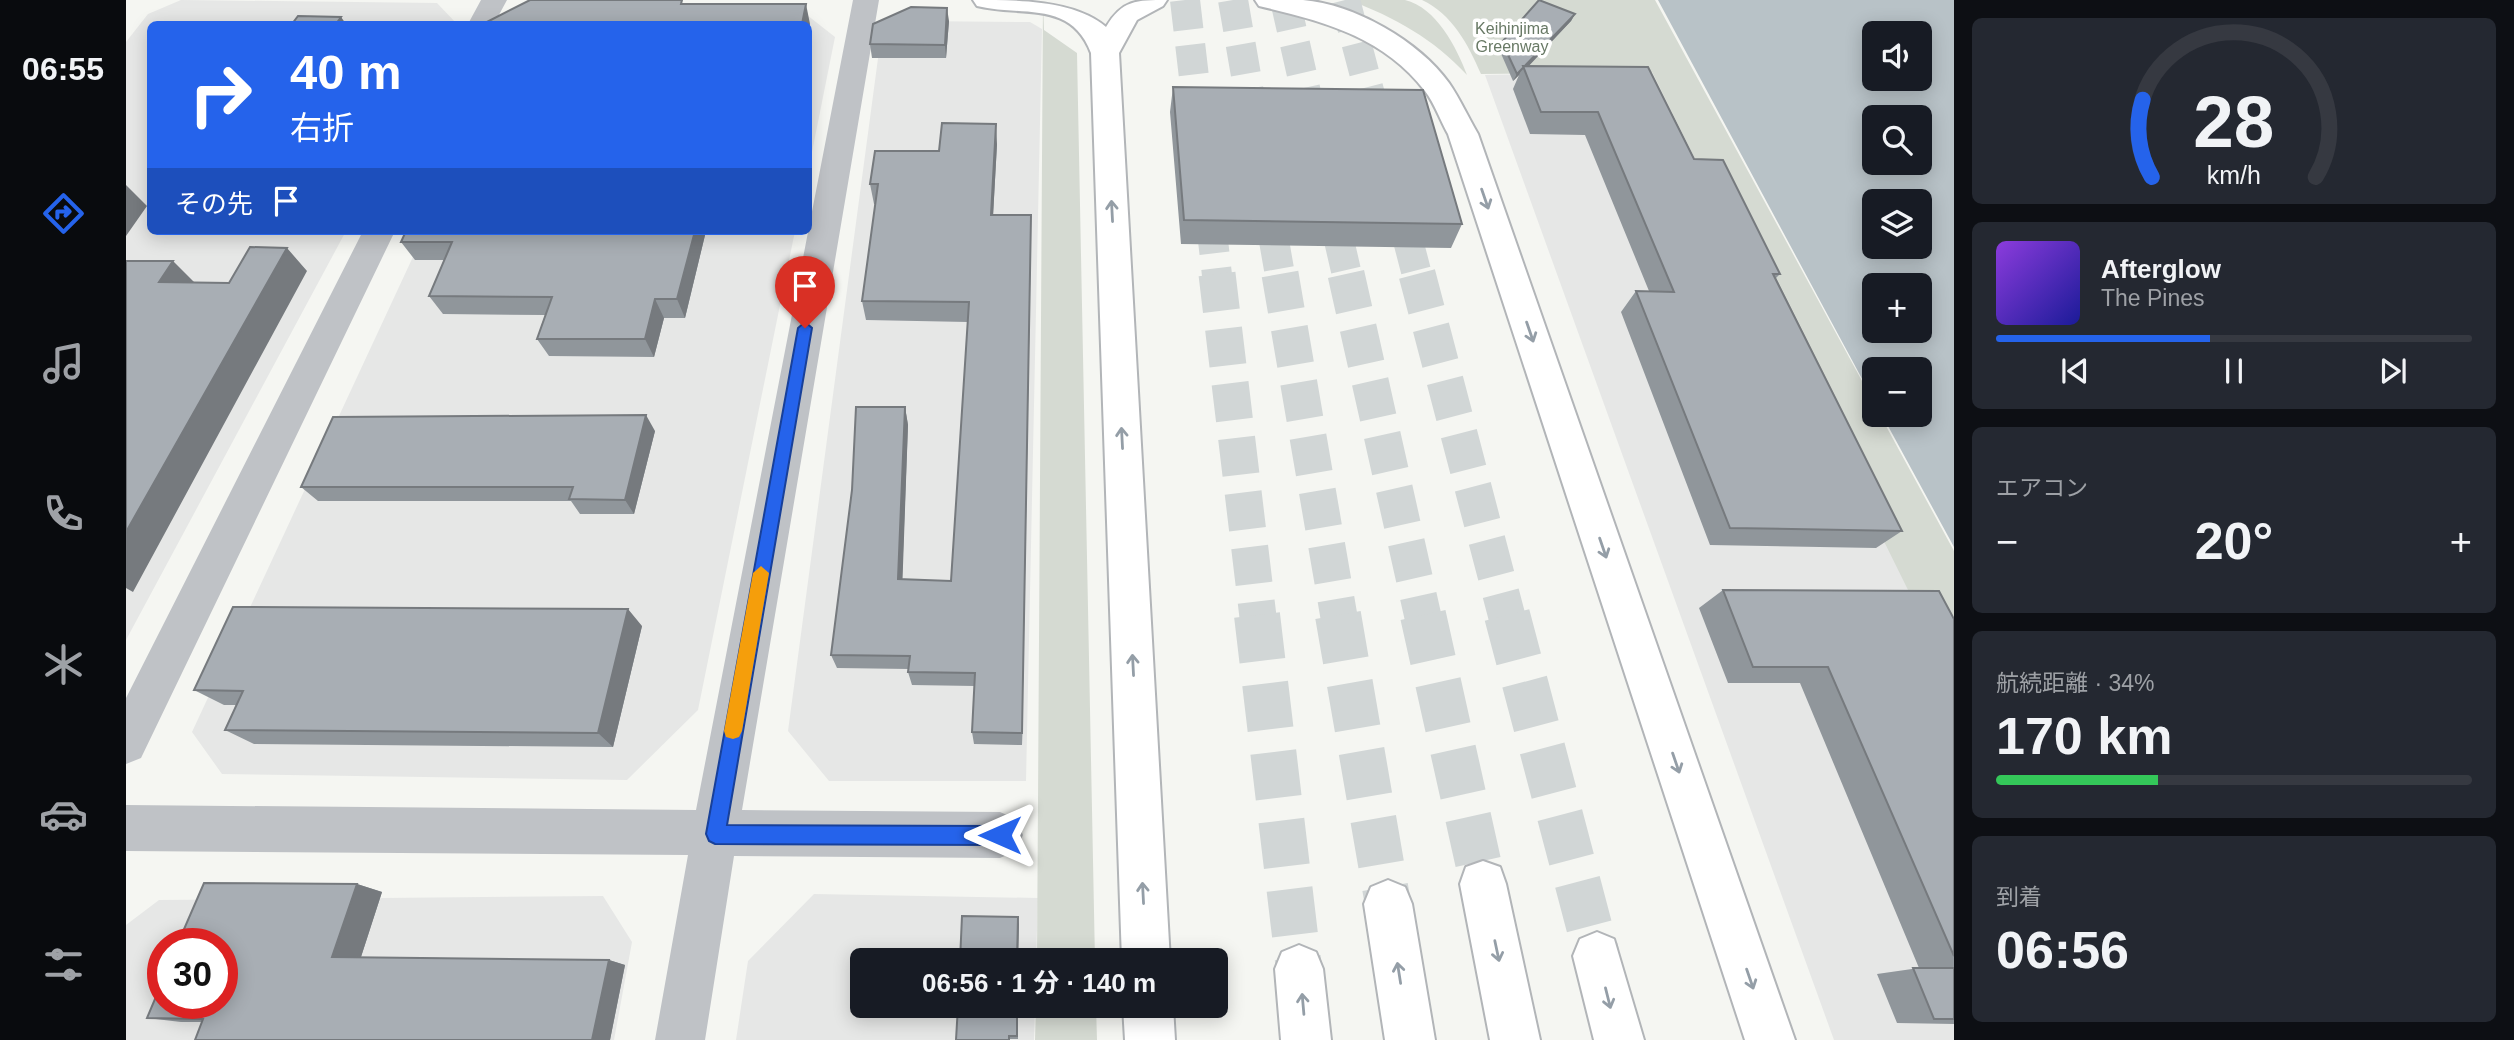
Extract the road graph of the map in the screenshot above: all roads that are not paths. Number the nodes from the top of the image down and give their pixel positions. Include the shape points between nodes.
1 (494, 0) edge
2 (866, 0) edge
3 (986, 0) edge
4 (1154, 0) edge
5 (1268, 0) edge
6 (1330, 0) edge
7 (483, 21) edge
8 (1105, 53) junction
9 (1463, 134) junction
10 (377, 235) edge
11 (126, 743) edge
12 (126, 828) edge
13 (715, 834) junction
14 (1000, 835) dead end
15 (1483, 884) tunnel mouth
16 (1388, 904) tunnel mouth
17 (1145, 948) edge
18 (1597, 956) tunnel mouth
19 (1299, 969) tunnel mouth
20 (1149, 1018) edge
21 (680, 1040) edge
22 (1150, 1040) edge
23 (1306, 1040) edge
24 (1410, 1040) edge
25 (1515, 1040) edge
26 (1619, 1040) edge
27 (1770, 1040) edge

1 - 7 street
2 - 13 street
3 - 8 highway via 1056,2 1073,9 1092,22
4 - 8 highway via 1126,16
5 - 9 highway via 1325,13 1389,43 1437,86
6 - 9 highway via 1395,27 1437,57 1457,86 1468,115
17 -> 8 highway
9 -> 27 highway
10 - 11 street
12 - 13 street
13 - 14 street
13 - 21 street
15 -> 25 highway
24 -> 16 highway
18 -> 26 highway
23 -> 19 highway
20 - 22 highway

